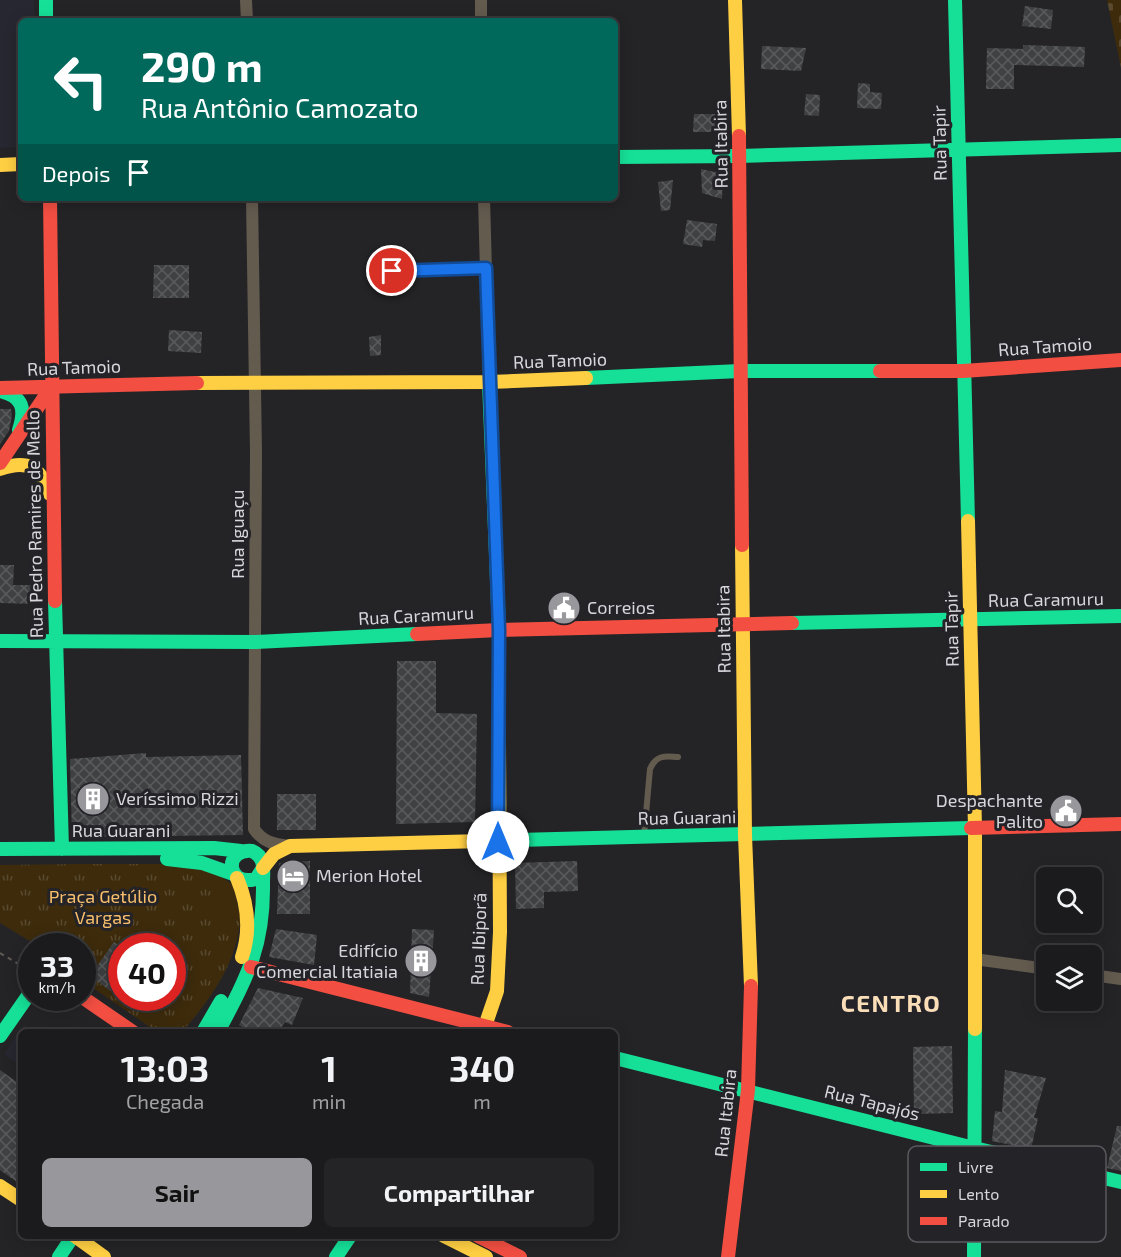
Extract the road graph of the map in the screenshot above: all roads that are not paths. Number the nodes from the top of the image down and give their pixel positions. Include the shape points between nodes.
1 (46, 0) edge
2 (246, 0) edge
3 (481, 0) edge
4 (735, 0) edge
5 (955, 0) edge
6 (46, 18) edge
7 (247, 18) edge
8 (481, 18) edge
9 (1121, 145) edge
10 (959, 150) junction
11 (740, 156) junction
12 (618, 157) edge
13 (18, 164) edge
14 (0, 165) edge
15 (50, 201) edge
16 (252, 201) edge
17 (484, 201) edge
18 (486, 268) junction
19 (392, 271) dead end
20 (1121, 360) edge
21 (740, 371) junction
22 (963, 371) junction
23 (254, 381) junction
24 (489, 382) junction
25 (52, 386) junction
26 (0, 390) edge
27 (8, 451) junction
28 (0, 463) edge
29 (0, 469) edge
30 (55, 509) junction
31 (1121, 616) edge
32 (971, 620) junction
33 (742, 625) junction
34 (499, 630) junction
35 (0, 641) edge
36 (54, 642) junction
37 (256, 642) junction
38 (678, 757) dead end
39 (1121, 824) edge
40 (975, 828) junction
41 (254, 829) junction
42 (745, 835) junction
43 (644, 837) junction
44 (498, 842) junction
45 (290, 846) junction
46 (0, 849) edge
47 (62, 849) junction
48 (241, 851) junction
49 (0, 860) edge
50 (263, 868) junction
51 (235, 876) junction
52 (974, 959) junction
53 (251, 967) junction
54 (1036, 967) edge
55 (1102, 976) edge
56 (1121, 979) edge
57 (96, 1007) edge
58 (18, 1010) edge
59 (129, 1029) edge
60 (205, 1029) edge
61 (220, 1029) edge
62 (484, 1029) edge
63 (0, 1036) edge
64 (618, 1059) edge
65 (748, 1090) junction
66 (966, 1146) edge
67 (974, 1146) edge
68 (1106, 1179) edge
69 (1121, 1182) edge
70 (0, 1185) edge
71 (18, 1198) edge
72 (72, 1239) edge
73 (78, 1239) edge
74 (348, 1239) edge
75 (450, 1239) edge
76 (484, 1239) edge
77 (59, 1257) edge
78 (104, 1257) edge
79 (336, 1257) edge
80 (486, 1257) edge
81 (520, 1257) edge
82 (728, 1257) edge

1 - 6 street
2 - 7 street
3 - 8 street
4 - 11 street, Rua Itabira
5 - 10 street, Rua Tapir
9 - 10 street
10 - 11 street
10 - 22 street, Rua Tapir
11 - 12 street
11 - 21 street, Rua Itabira
13 - 14 street
15 - 25 street, Rua Pedro Ramires de Mello
16 - 23 street, Rua Iguaçu
17 - 18 street, Rua Ibiporã
18 - 19 street
18 - 24 street, Rua Ibiporã
20 - 22 street, Rua Tamoio
21 - 22 street, Rua Tamoio
21 - 24 street, Rua Tamoio
21 - 33 street, Rua Itabira
22 - 32 street, Rua Tapir
23 - 24 street, Rua Tamoio
23 - 25 street, Rua Tamoio
23 - 37 street, Rua Iguaçu
24 - 34 street, Rua Ibiporã
25 - 26 street, Rua Tamoio
25 - 27 street
25 - 30 street, Rua Pedro Ramires de Mello
26 - 27 street via 23,406 24,414
27 - 28 street
29 - 30 street via 20,464 33,467 42,475
30 - 36 street, Rua Pedro Ramires de Mello
31 - 32 street, Rua Caramuru
32 - 33 street, Rua Caramuru
32 - 40 street, Rua Tapir
33 - 34 street, Rua Caramuru
33 - 42 street, Rua Itabira
34 - 37 street, Rua Caramuru
34 - 44 street, Rua Ibiporã
35 - 36 street, Rua Caramuru
36 - 37 street, Rua Caramuru
36 - 47 street, Rua Pedro Ramires de Mello
37 - 41 street, Rua Iguaçu
38 - 43 lane via 662,756 650,769
39 - 40 street, Rua Guarani
40 - 42 street, Rua Guarani
40 - 52 street, Rua Tapir
41 - 45 street via 266,842
41 - 48 street
42 - 43 street, Rua Guarani
42 - 65 street, Rua Itabira via 752,968
43 - 44 street, Rua Guarani
44 - 45 street, Rua Guarani
44 - 62 street, Rua Ibiporã via 497,990
45 - 50 street via 273,853
46 - 47 street, Rua Guarani
47 - 48 street, Rua Guarani
48 - 50 street via 257,853
48 - 51 street via 231,863
49 - 51 street, Rua Guarani via 179,860 209,865
50 - 51 street via 252,881 241,881
50 - 53 street via 260,933
51 - 60 street via 247,904 244,950
52 - 54 street
52 - 67 street, Rua Tapir
53 - 61 street
53 - 62 street
55 - 56 street
57 - 59 street
58 - 63 street
64 - 65 street, Rua Tapajós
65 - 66 street, Rua Tapajós
65 - 82 street, Rua Itabira
68 - 69 street, Rua Tapajós
70 - 71 street
72 - 77 street
73 - 78 street
74 - 79 street
75 - 80 street
76 - 81 street

